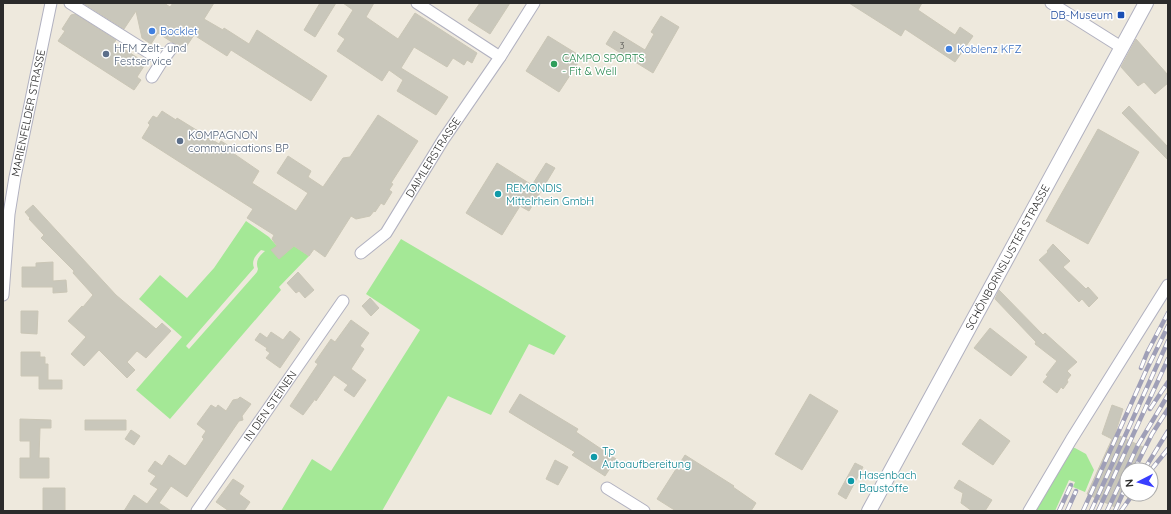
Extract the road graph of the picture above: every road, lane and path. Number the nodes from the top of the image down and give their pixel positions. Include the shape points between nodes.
1 (51, 3) edge
2 (70, 3) edge
3 (417, 3) edge
4 (534, 3) edge
5 (1051, 3) edge
6 (1146, 3) edge
7 (1121, 47) junction
8 (171, 48) dead end
9 (500, 57) junction
10 (162, 61) junction
11 (152, 77) dead end
12 (361, 253) dead end
13 (1168, 285) edge
14 (3, 295) edge
15 (344, 301) dead end
16 (607, 488) dead end
17 (197, 511) edge
18 (644, 511) edge
19 (869, 511) edge
20 (1029, 511) edge

1 - 14 street, MARIENFELDER STRASSE via 15,177 9,214
2 - 10 street
3 - 9 street
4 - 9 street, DAIMLERSTRASSE
5 - 7 street
6 - 7 street, SCHÖNBORNSLUSTER STRASSE
7 - 19 street, SCHÖNBORNSLUSTER STRASSE
8 - 10 street
9 - 12 street, DAIMLERSTRASSE via 443,140 386,233
10 - 11 street
13 - 20 street
15 - 17 street, IN DEN STEINEN
16 - 18 street

